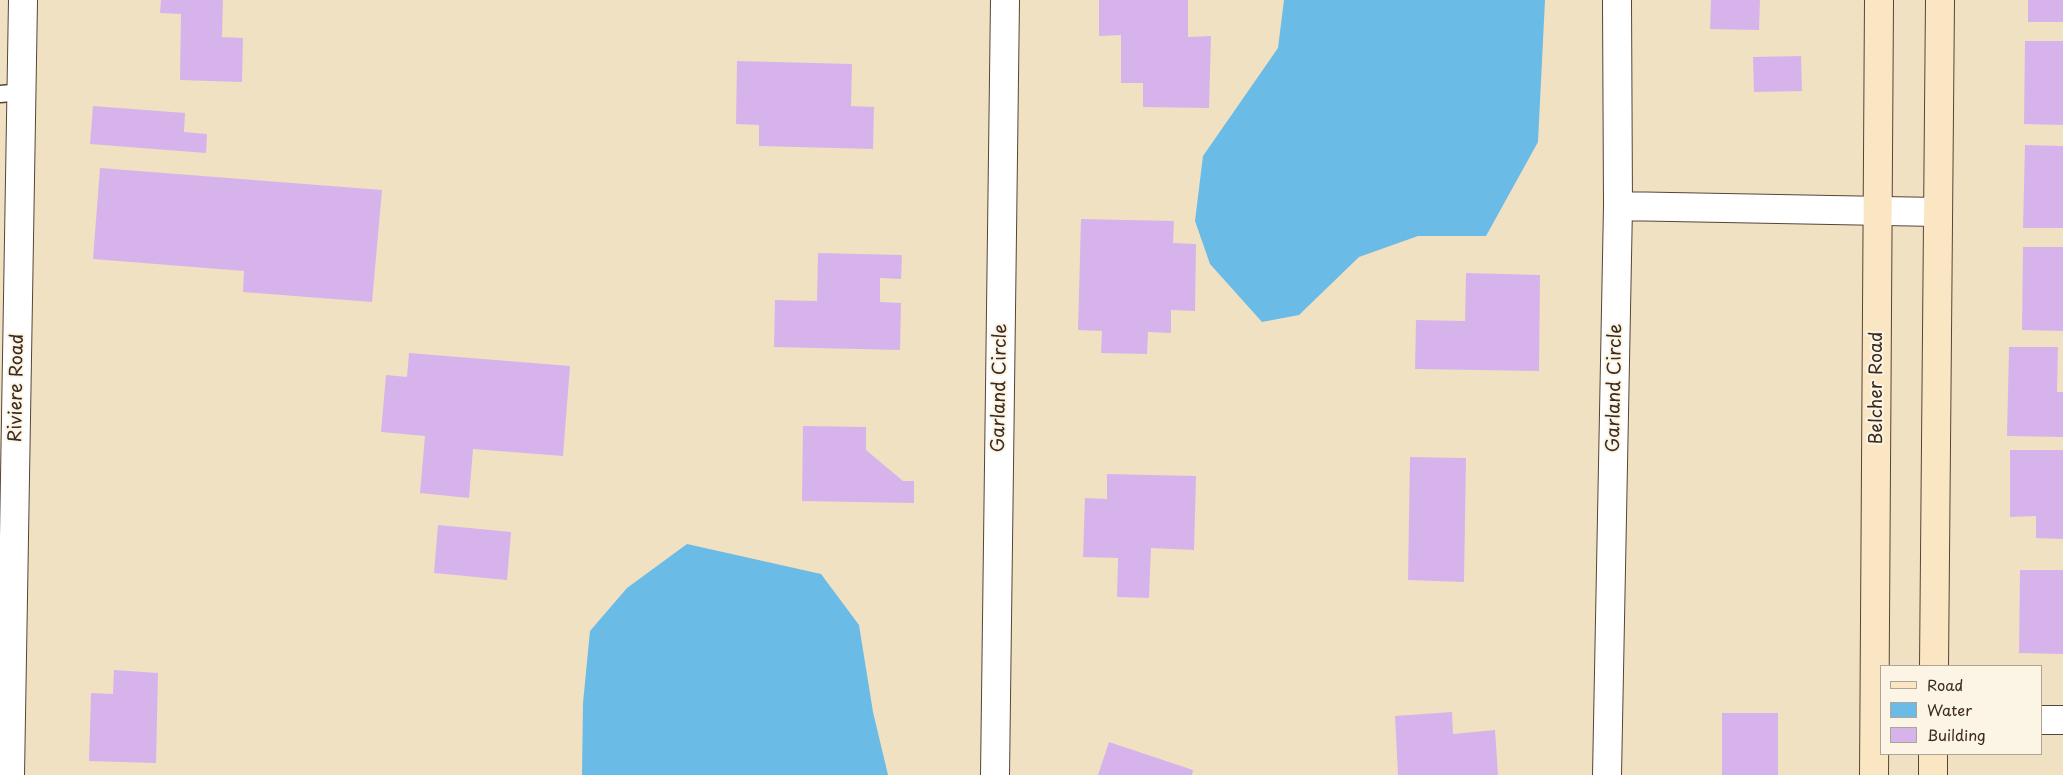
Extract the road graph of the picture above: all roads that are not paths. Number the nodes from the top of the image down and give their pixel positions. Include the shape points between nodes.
1 (23, 0) edge
2 (1005, 0) edge
3 (1617, 0) edge
4 (1879, 0) edge
5 (1940, 0) edge
6 (11, 93) edge
7 (1618, 206) junction
8 (1879, 212) junction
9 (1938, 212) junction
10 (1934, 665) edge
11 (1878, 718) edge
12 (2043, 720) edge
13 (2063, 720) edge
14 (1933, 755) edge
15 (10, 775) edge
16 (995, 775) edge
17 (1607, 775) edge
18 (1874, 775) edge
19 (1933, 775) edge

1 - 6 street, Riviere Road
2 - 16 street, Garland Circle
3 - 7 street, Garland Circle
4 - 8 main road, Belcher Road
5 - 9 main road
6 - 15 street, Riviere Road
7 - 8 street
7 - 17 street, Garland Circle
8 - 9 street
8 - 11 main road, Belcher Road
9 - 10 main road
11 - 18 main road, Belcher Road
12 - 13 street
14 - 19 main road

